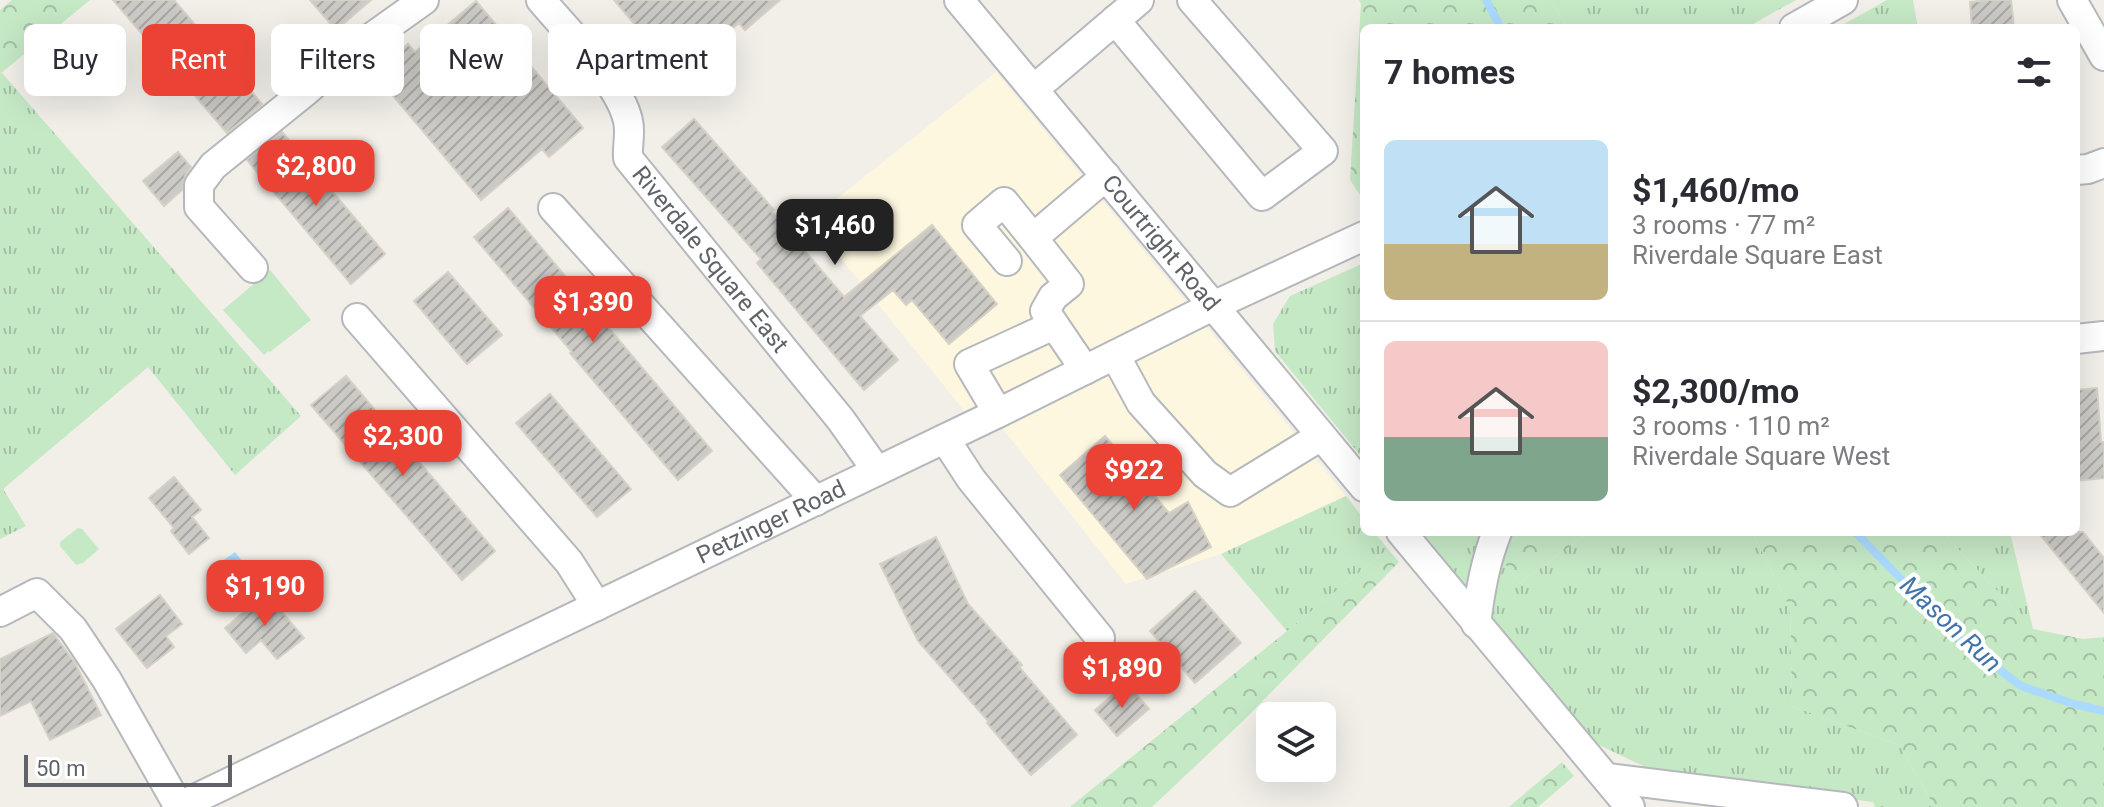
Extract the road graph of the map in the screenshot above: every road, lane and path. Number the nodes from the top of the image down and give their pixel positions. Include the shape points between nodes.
1 (424, 0) edge
2 (541, 0) edge
3 (959, 0) edge
4 (1139, 0) edge
5 (1192, 0) edge
6 (1843, 0) edge
7 (2072, 0) edge
8 (1115, 20) junction
9 (1801, 24) edge
10 (2104, 56) edge
11 (1034, 89) junction
12 (2104, 163) edge
13 (2080, 170) edge
14 (1106, 176) junction
15 (553, 208) dead end
16 (1033, 238) junction
17 (1360, 238) edge
18 (1007, 261) dead end
19 (253, 268) dead end
20 (1213, 306) junction
21 (357, 318) dead end
22 (1054, 325) junction
23 (2104, 336) edge
24 (2080, 339) edge
25 (1115, 355) junction
26 (1085, 370) junction
27 (998, 413) junction
28 (1321, 436) junction
29 (945, 439) junction
30 (877, 471) junction
31 (1360, 482) edge
32 (816, 501) junction
33 (1404, 536) edge
34 (1495, 536) edge
35 (597, 606) junction
36 (0, 612) edge
37 (1476, 624) junction
38 (1100, 638) dead end
39 (1607, 778) junction
40 (178, 807) edge
41 (1630, 807) edge
42 (1843, 807) edge

1 - 19 street via 347,55 213,166 199,185 199,207
2 - 30 street, Riverdale Square East via 610,82 628,122 628,158
3 - 11 street, Courtright Road
4 - 8 street
5 - 8 street via 1323,151 1262,196
6 - 9 street
7 - 10 street
8 - 11 street
11 - 14 street, Courtright Road
12 - 13 street
14 - 16 street
14 - 20 street, Courtright Road
15 - 32 street
16 - 18 street via 1004,202 977,225
16 - 22 street via 1069,284 1045,311
17 - 20 street, Petzinger Road
20 - 25 street, Petzinger Road
20 - 28 street, Courtright Road
21 - 35 street via 569,562
22 - 26 street
22 - 27 street via 969,364
23 - 24 street
25 - 26 street, Petzinger Road
25 - 28 street via 1141,403 1205,474 1230,492
26 - 27 street, Petzinger Road
27 - 29 street, Petzinger Road
28 - 31 street, Courtright Road
29 - 30 street, Petzinger Road
29 - 38 street via 971,479
30 - 32 street, Petzinger Road
32 - 35 street, Petzinger Road
33 - 37 street
34 - 37 street
35 - 40 street, Petzinger Road
36 - 40 street via 37,593 73,629
37 - 39 street
39 - 41 street
39 - 42 street

